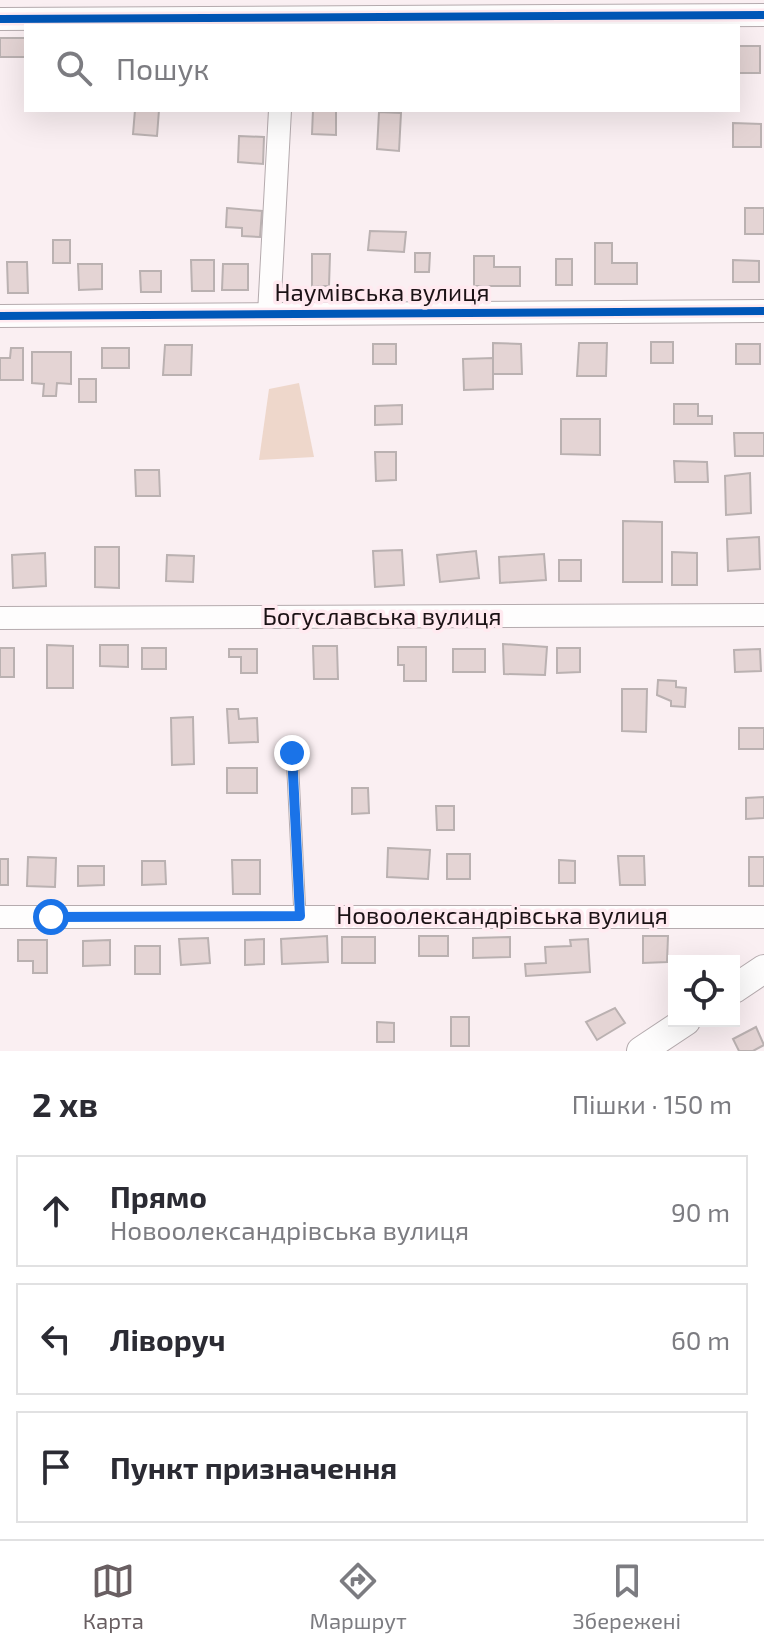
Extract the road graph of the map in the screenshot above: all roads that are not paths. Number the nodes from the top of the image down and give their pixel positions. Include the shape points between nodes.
1 (764, 15) edge
2 (0, 19) edge
3 (285, 22) edge
4 (280, 112) edge
5 (764, 311) edge
6 (269, 314) junction
7 (0, 316) edge
8 (764, 615) edge
9 (0, 618) edge
10 (292, 753) dead end
11 (300, 916) junction
12 (0, 917) edge
13 (764, 917) edge
14 (764, 969) edge
15 (740, 985) edge
16 (677, 1027) edge
17 (641, 1051) edge

1 - 3 street
2 - 3 street
4 - 6 street
5 - 6 street, Наумівська вулиця
6 - 7 street, Наумівська вулиця
8 - 9 street, Богуславська вулиця
10 - 11 lane
11 - 12 street, Новоолександрівська вулиця
11 - 13 street, Новоолександрівська вулиця
14 - 15 street
16 - 17 street

